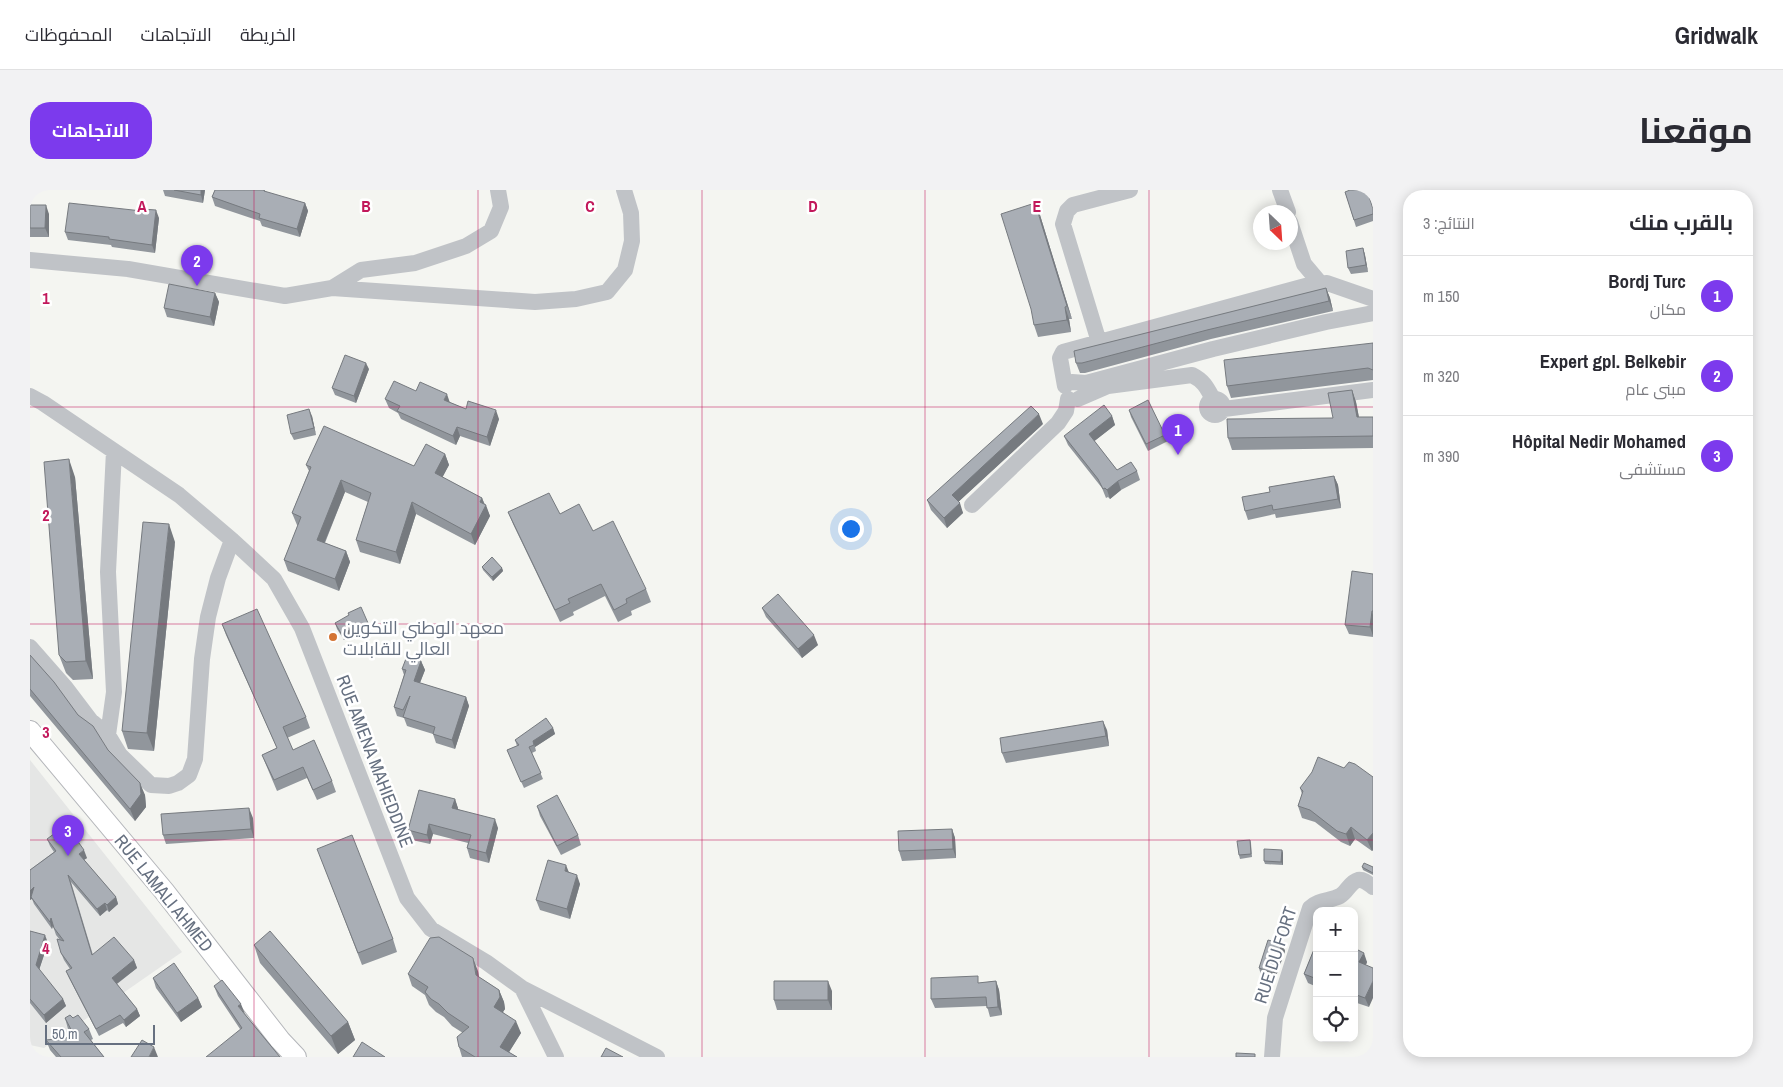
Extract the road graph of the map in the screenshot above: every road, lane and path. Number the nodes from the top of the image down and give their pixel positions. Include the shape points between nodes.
1 (498, 190) edge
2 (624, 190) edge
3 (1130, 190) edge
4 (1280, 190) edge
5 (1285, 205) edge
6 (1298, 246) edge
7 (30, 260) edge
8 (1320, 283) junction
9 (332, 288) junction
10 (1373, 299) edge
11 (1373, 313) edge
12 (1099, 342) junction
13 (1373, 390) edge
14 (1071, 392) junction
15 (30, 396) edge
16 (114, 451) junction
17 (972, 504) dead end
18 (232, 540) junction
19 (30, 646) edge
20 (30, 731) edge
21 (108, 735) junction
22 (1373, 887) edge
23 (522, 988) junction
24 (296, 1057) edge
25 (556, 1057) edge
26 (657, 1057) edge
27 (1272, 1057) edge

1 - 9 street via 501,207 492,232 466,246 415,263 361,270
2 - 9 street via 631,213 632,241 625,270 607,292 576,299 535,302
3 - 12 street via 1073,205 1064,216 1063,224
4 - 5 street
6 - 8 street via 1304,264
7 - 9 street via 128,269 285,296
8 - 10 street
8 - 12 street
11 - 14 street via 1213,349 1086,383
12 - 14 street via 1062,352 1060,358
13 - 14 street via 1218,404 1207,386 1192,376
14 - 17 street via 1063,418
15 - 16 street, RUE AMENA MAHIEDDINE
16 - 18 street, RUE AMENA MAHIEDDINE via 179,495
16 - 21 street via 108,572 114,692
18 - 21 street via 208,617 195,759 189,775 169,786 151,785 120,755
18 - 23 street, RUE AMENA MAHIEDDINE via 274,579 302,628 408,898 431,929
19 - 21 street via 91,720
20 - 24 main road, RUE LAMALI AHMED via 164,891
22 - 27 street, RUE DU FORT via 1359,880 1341,895 1315,903 1310,908 1275,1018
23 - 25 street, RUE AMENA MAHIEDDINE
23 - 26 street

